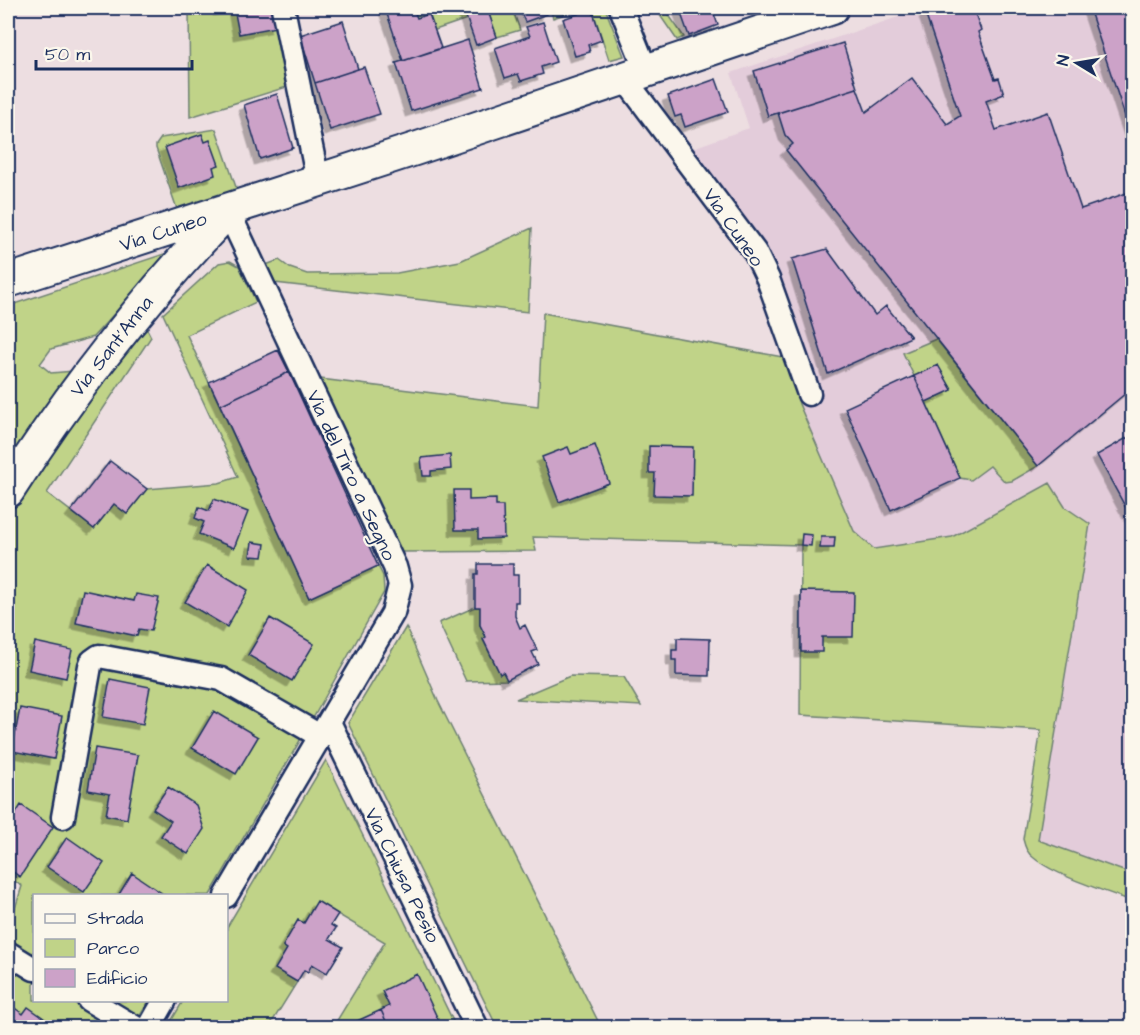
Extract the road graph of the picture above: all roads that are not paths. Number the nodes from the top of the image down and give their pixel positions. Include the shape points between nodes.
1 (283, 8) edge
2 (621, 8) edge
3 (832, 8) edge
4 (635, 74) junction
5 (318, 181) junction
6 (228, 211) junction
7 (8, 281) edge
8 (809, 394) dead end
9 (8, 491) edge
10 (325, 729) junction
11 (63, 817) dead end
12 (227, 894) edge
13 (8, 953) edge
14 (33, 968) edge
15 (92, 1002) edge
16 (164, 1002) edge
17 (136, 1028) edge
18 (149, 1028) edge
19 (477, 1028) edge

1 - 5 street
2 - 4 street
3 - 4 main road, Via Cuneo
4 - 5 main road, Via Cuneo
4 - 8 street, Via Cuneo via 755,252
5 - 6 main road, Via Cuneo
6 - 7 main road, Via Cuneo
6 - 9 main road, Via Sant'Anna via 111,344
6 - 10 street, Via del Tiro a Segno via 399,576 393,613
10 - 11 street via 221,679 99,656 90,666
10 - 12 street, Via del Tiro a Segno
10 - 19 street, Via Chiusa Pesio
13 - 14 street
15 - 17 street
16 - 18 street

